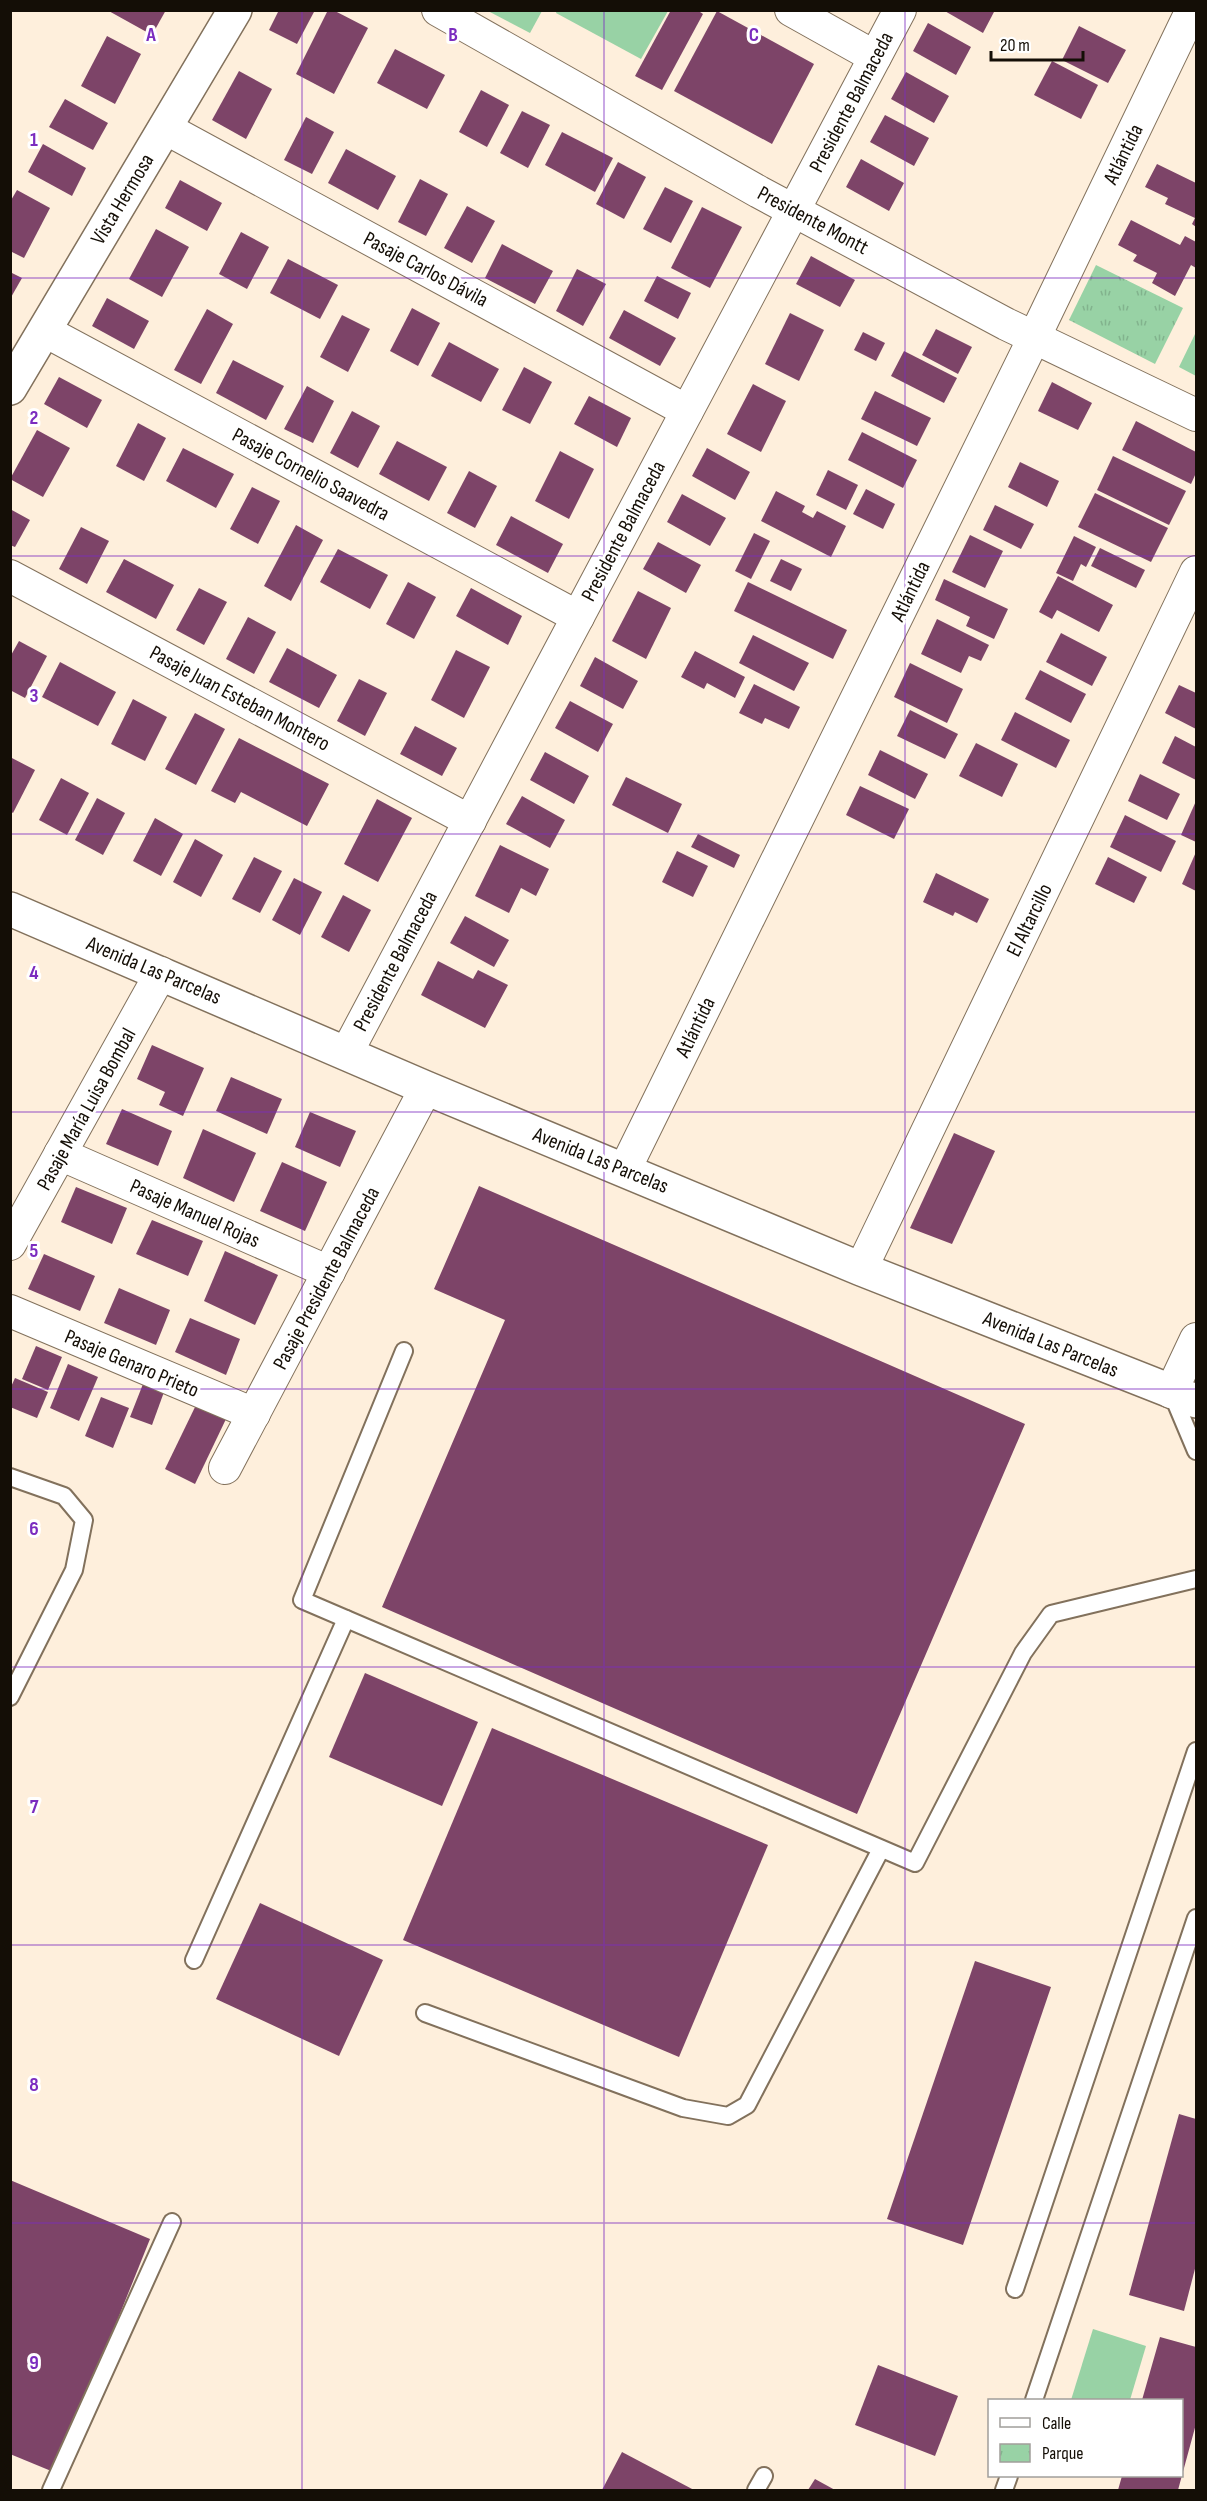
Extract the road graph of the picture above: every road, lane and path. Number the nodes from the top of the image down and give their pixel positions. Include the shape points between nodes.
1 (235, 10) edge
2 (438, 10) edge
3 (791, 10) edge
4 (900, 10) edge
5 (1192, 10) edge
6 (875, 57) junction
7 (165, 128) junction
8 (794, 210) junction
9 (45, 331) junction
10 (1034, 338) junction
11 (10, 388) edge
12 (687, 411) junction
13 (1197, 415) edge
14 (1197, 572) edge
15 (10, 576) edge
16 (578, 617) junction
17 (470, 821) junction
18 (10, 909) edge
19 (161, 974) junction
20 (347, 1052) junction
21 (426, 1088) junction
22 (60, 1154) junction
23 (625, 1170) junction
24 (10, 1244) edge
25 (861, 1269) junction
26 (329, 1272) junction
27 (10, 1311) edge
28 (1197, 1339) edge
29 (404, 1351) dead end
30 (1184, 1397) edge
31 (254, 1414) junction
32 (1197, 1451) edge
33 (225, 1468) dead end
34 (10, 1476) edge
35 (1197, 1579) edge
36 (346, 1619) junction
37 (10, 1696) edge
38 (1197, 1750) edge
39 (881, 1849) junction
40 (1197, 1918) edge
41 (194, 1960) dead end
42 (425, 2013) dead end
43 (172, 2222) dead end
44 (1015, 2289) dead end
45 (1034, 2399) edge
46 (51, 2490) edge

1 - 7 street, Vista Hermosa
2 - 8 street, Presidente Montt
3 - 6 street
4 - 6 street, Presidente Balmaceda
5 - 10 street, Atlántida
6 - 8 street, Presidente Balmaceda
7 - 9 street, Vista Hermosa
7 - 12 street, Pasaje Carlos Dávila
8 - 10 street, Presidente Montt
8 - 12 street, Presidente Balmaceda
9 - 11 street, Vista Hermosa
9 - 16 street, Pasaje Cornelio Saavedra
10 - 13 street, Presidente Montt
10 - 23 street, Atlántida
12 - 16 street, Presidente Balmaceda
14 - 25 street, El Altarcillo
15 - 17 street, Pasaje Juan Esteban Montero
16 - 17 street, Presidente Balmaceda
17 - 20 street, Presidente Balmaceda
18 - 19 street, Avenida Las Parcelas
19 - 20 street, Avenida Las Parcelas
19 - 22 street, Pasaje María Luisa Bombal
20 - 21 street, Avenida Las Parcelas
21 - 23 street, Avenida Las Parcelas
21 - 26 street, Pasaje Presidente Balmaceda
22 - 24 street, Pasaje María Luisa Bombal
22 - 26 street, Pasaje Manuel Rojas
23 - 25 street, Avenida Las Parcelas
25 - 30 street, Avenida Las Parcelas
26 - 31 street, Pasaje Presidente Balmaceda
27 - 31 street, Pasaje Genaro Prieto
28 - 30 street
29 - 36 lane via 302,1600
30 - 32 lane
31 - 33 street, Pasaje Presidente Balmaceda
34 - 37 lane via 64,1496 84,1520 74,1570
35 - 39 lane via 1051,1614 1023,1653 915,1863
36 - 39 lane
36 - 41 lane
38 - 44 lane
39 - 42 lane via 747,2105 728,2116 683,2108
40 - 45 lane
43 - 46 lane

